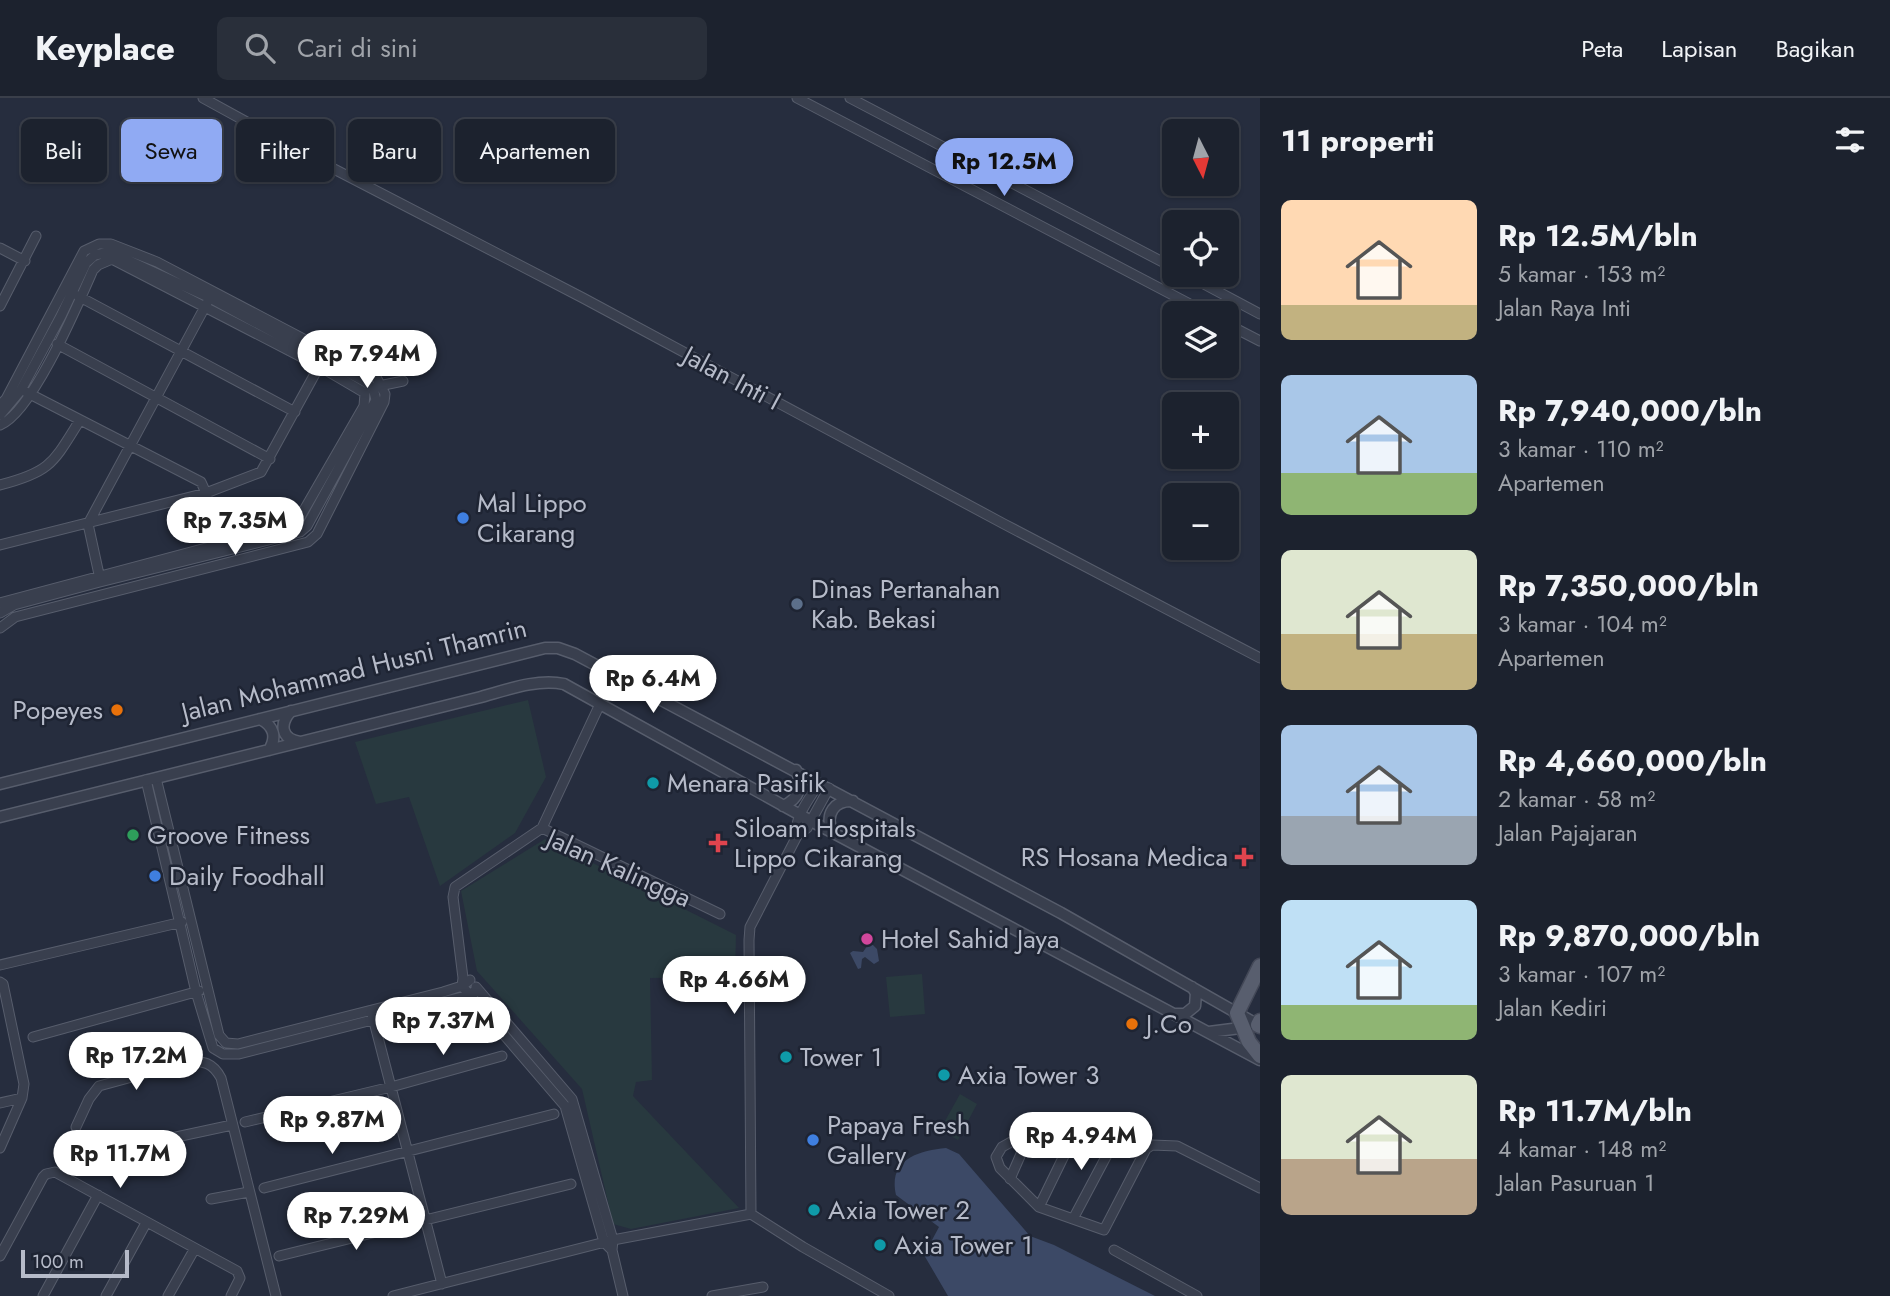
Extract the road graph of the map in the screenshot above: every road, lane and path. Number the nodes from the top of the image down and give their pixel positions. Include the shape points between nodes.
1 (204, 98) edge
2 (797, 98) edge
3 (850, 98) edge
4 (36, 236) dead end
5 (0, 248) edge
6 (25, 261) junction
7 (1162, 262) edge
8 (155, 266) junction
9 (1209, 287) edge
10 (77, 295) junction
11 (1184, 301) edge
12 (207, 303) junction
13 (0, 305) edge
14 (57, 313) junction
15 (1260, 314) edge
16 (262, 322) junction
17 (1239, 330) edge
18 (1260, 341) edge
19 (57, 344) junction
20 (180, 351) junction
21 (321, 363) junction
22 (403, 381) dead end
23 (17, 387) junction
24 (373, 389) junction
25 (31, 395) junction
26 (155, 397) junction
27 (0, 405) edge
28 (295, 412) junction
29 (0, 415) edge
30 (80, 420) junction
31 (0, 425) edge
32 (129, 445) junction
33 (270, 459) junction
34 (0, 485) edge
35 (206, 493) junction
36 (88, 524) junction
37 (0, 545) edge
38 (221, 549) junction
39 (225, 563) junction
40 (100, 579) junction
41 (103, 594) junction
42 (6, 604) edge
43 (0, 613) edge
44 (0, 628) edge
45 (1260, 658) edge
46 (600, 704) junction
47 (291, 711) junction
48 (260, 719) junction
49 (300, 742) junction
50 (270, 750) junction
51 (796, 770) junction
52 (151, 779) junction
53 (0, 784) edge
54 (824, 785) junction
55 (853, 801) junction
56 (783, 806) junction
57 (800, 815) junction
58 (0, 817) edge
59 (811, 821) junction
60 (542, 828) junction
61 (832, 832) junction
62 (797, 836) junction
63 (720, 914) dead end
64 (191, 920) junction
65 (179, 923) junction
66 (0, 965) edge
67 (1260, 966) edge
68 (465, 980) junction
69 (0, 982) edge
70 (1192, 987) junction
71 (1248, 988) junction
72 (208, 989) junction
73 (197, 992) junction
74 (474, 992) junction
75 (1260, 1000) edge
76 (1172, 1013) junction
77 (1237, 1013) junction
78 (372, 1015) junction
79 (1259, 1024) edge
80 (1243, 1028) junction
81 (1207, 1032) junction
82 (33, 1037) dead end
83 (502, 1056) dead end
84 (1260, 1058) edge
85 (391, 1087) junction
86 (22, 1098) junction
87 (0, 1103) edge
88 (554, 1114) dead end
89 (245, 1122) dead end
90 (232, 1125) junction
91 (76, 1127) dead end
92 (1078, 1127) junction
93 (1028, 1138) junction
94 (1116, 1138) junction
95 (0, 1147) edge
96 (1146, 1149) junction
97 (408, 1153) junction
98 (136, 1158) dead end
99 (1010, 1179) junction
100 (571, 1184) dead end
101 (264, 1188) dead end
102 (1260, 1188) edge
103 (249, 1192) junction
104 (98, 1195) junction
105 (211, 1199) dead end
106 (1039, 1207) junction
107 (751, 1214) junction
108 (1073, 1219) junction
109 (425, 1220) junction
110 (146, 1223) junction
111 (610, 1244) junction
112 (194, 1250) junction
113 (1114, 1250) dead end
114 (0, 1256) edge
115 (279, 1256) dead end
116 (442, 1284) junction
117 (763, 1287) dead end
118 (43, 1296) edge
119 (106, 1296) edge
120 (168, 1296) edge
121 (230, 1296) edge
122 (276, 1296) edge
123 (393, 1296) edge
124 (623, 1296) edge
125 (712, 1296) edge
126 (889, 1296) edge
127 (1196, 1296) edge

1 - 45 street, Jalan Inti I
2 - 11 street
3 - 7 street
4 - 6 street
5 - 6 street
6 - 13 street
8 - 10 street via 110,252 95,256 86,263
8 - 12 street
8 - 14 street via 111,244 84,251
8 - 16 street
9 - 15 street
10 - 12 street via 93,270 113,259
10 - 14 street
10 - 19 street
10 - 20 street
12 - 16 street
12 - 20 street
12 - 21 street
14 - 23 street
16 - 21 street
16 - 24 street via 376,377
17 - 18 street
19 - 25 street
19 - 26 street
20 - 26 street
20 - 28 street
21 - 24 street via 363,380
21 - 28 street
22 - 24 street
23 - 25 street
23 - 27 street
23 - 29 street
24 - 38 street via 376,401 307,526 300,532
24 - 39 street via 385,394 384,402 317,534 308,542
25 - 30 street
25 - 31 street via 13,418
26 - 32 street
26 - 33 street
28 - 33 street
30 - 32 street
30 - 34 street via 47,467
32 - 35 street via 201,482
32 - 36 street
33 - 35 street via 261,472
35 - 36 street
35 - 38 street
36 - 37 street
36 - 40 street
38 - 39 street
38 - 40 street
39 - 41 street
40 - 41 street
40 - 42 street
41 - 44 street via 15,617
42 - 43 street
46 - 49 street via 564,684 542,682
46 - 56 street
46 - 60 street
47 - 48 street, Jalan Mohammad Husni Thamrin
47 - 49 street via 282,726 285,735
47 - 51 street, Jalan Mohammad Husni Thamrin via 558,648
48 - 50 street via 274,736
48 - 53 street, Jalan Mohammad Husni Thamrin
49 - 50 street
50 - 52 street
51 - 54 street, Jalan Mohammad Husni Thamrin
51 - 56 street via 799,791
52 - 58 street
52 - 64 street
52 - 65 street
54 - 55 street, Jalan Mohammad Husni Thamrin
54 - 57 street
54 - 59 street
55 - 61 street via 845,800 832,809
55 - 70 street, Jalan Mohammad Husni Thamrin
56 - 57 street
57 - 59 street
57 - 62 street
59 - 61 street
59 - 62 street
60 - 63 street, Jalan Kalingga
60 - 68 street, Jalan Kalingga via 455,887
61 - 76 street
62 - 107 street via 750,927 748,940
64 - 65 street
64 - 72 street
65 - 66 street
65 - 73 street
67 - 71 main road
68 - 74 street
68 - 78 street
69 - 86 street via 23,1076
70 - 76 street via 1195,1006 1185,1014
70 - 77 street, Jalan Mohammad Husni Thamrin
71 - 75 main road
71 - 77 main road
72 - 73 street
72 - 78 street via 219,1035 226,1043
73 - 78 street via 208,1038 223,1054 239,1054
73 - 82 street
74 - 78 street
74 - 111 street via 572,1099
76 - 81 street
77 - 79 street, Jalan Mohammad Husni Thamrin
77 - 80 main road
78 - 85 street
79 - 80 street
80 - 81 street
80 - 84 main road
81 - 84 street
83 - 85 street
85 - 89 street
85 - 97 street
86 - 87 street
86 - 95 street
88 - 97 street
90 - 91 street via 217,1071 202,1060 99,1086
90 - 98 street via 153,1142
90 - 103 street
92 - 93 street
92 - 94 street
92 - 106 street
93 - 99 street
93 - 99 street via 1011,1142 998,1152 997,1163
94 - 96 street
94 - 108 street
96 - 102 street via 1177,1146
96 - 108 street via 1107,1228 1100,1230
97 - 101 street
97 - 109 street
99 - 106 street
100 - 109 street
103 - 105 street
103 - 122 street
104 - 110 street
104 - 114 street via 55,1172 46,1174
104 - 118 street
106 - 108 street
107 - 111 street
107 - 126 street
109 - 115 street
109 - 116 street
110 - 112 street
110 - 119 street
111 - 116 street
111 - 124 street
112 - 120 street
112 - 121 street via 240,1275
113 - 127 street
116 - 123 street
117 - 125 street

